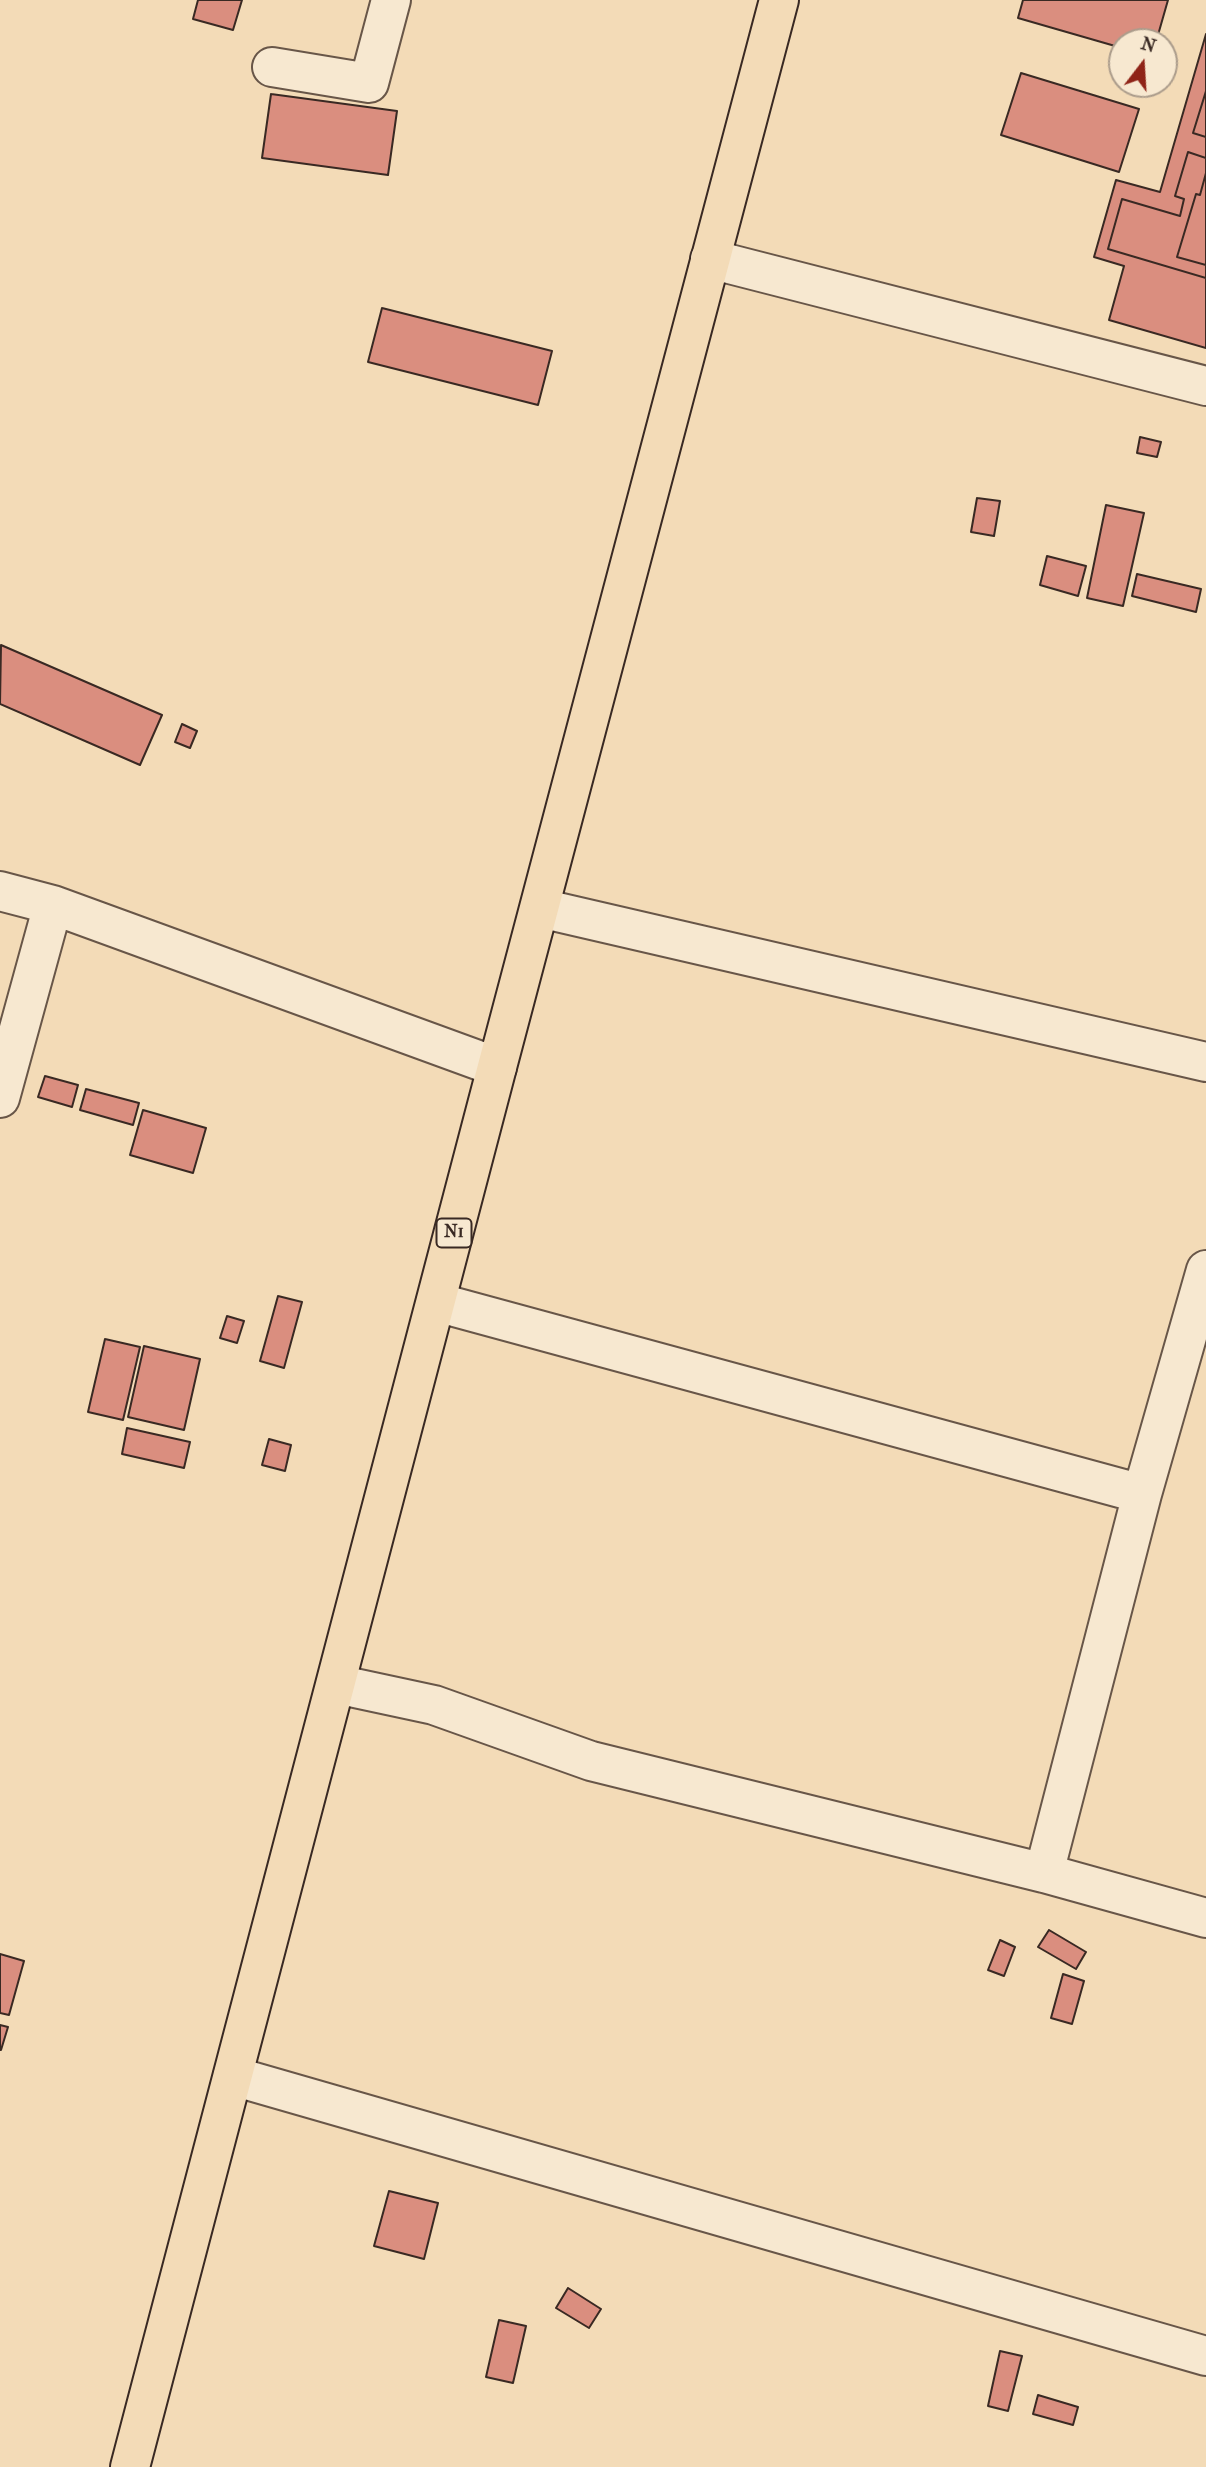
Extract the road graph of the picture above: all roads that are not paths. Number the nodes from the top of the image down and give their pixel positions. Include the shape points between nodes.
1 (391, 0) edge
2 (779, 0) edge
3 (272, 67) dead end
4 (710, 259) junction
5 (1206, 386) edge
6 (0, 891) edge
7 (53, 905) junction
8 (540, 908) junction
9 (1206, 1062) edge
10 (497, 1067) junction
11 (0, 1098) edge
12 (1206, 1270) edge
13 (436, 1303) junction
14 (1142, 1494) junction
15 (336, 1684) junction
16 (1044, 1872) junction
17 (1206, 1918) edge
18 (233, 2076) junction
19 (1206, 2356) edge
20 (130, 2467) edge

1 - 3 street via 369,83
2 - 4 highway, N1
4 - 5 street
4 - 8 highway, N1
6 - 7 street
7 - 10 street
7 - 11 street
8 - 9 street
8 - 10 highway, N1
10 - 13 highway, N1
12 - 14 street
13 - 14 street
13 - 15 highway, N1
14 - 16 street
15 - 16 street via 434,1705 591,1761
15 - 18 highway, N1
16 - 17 street
18 - 19 street
18 - 20 highway, N1

